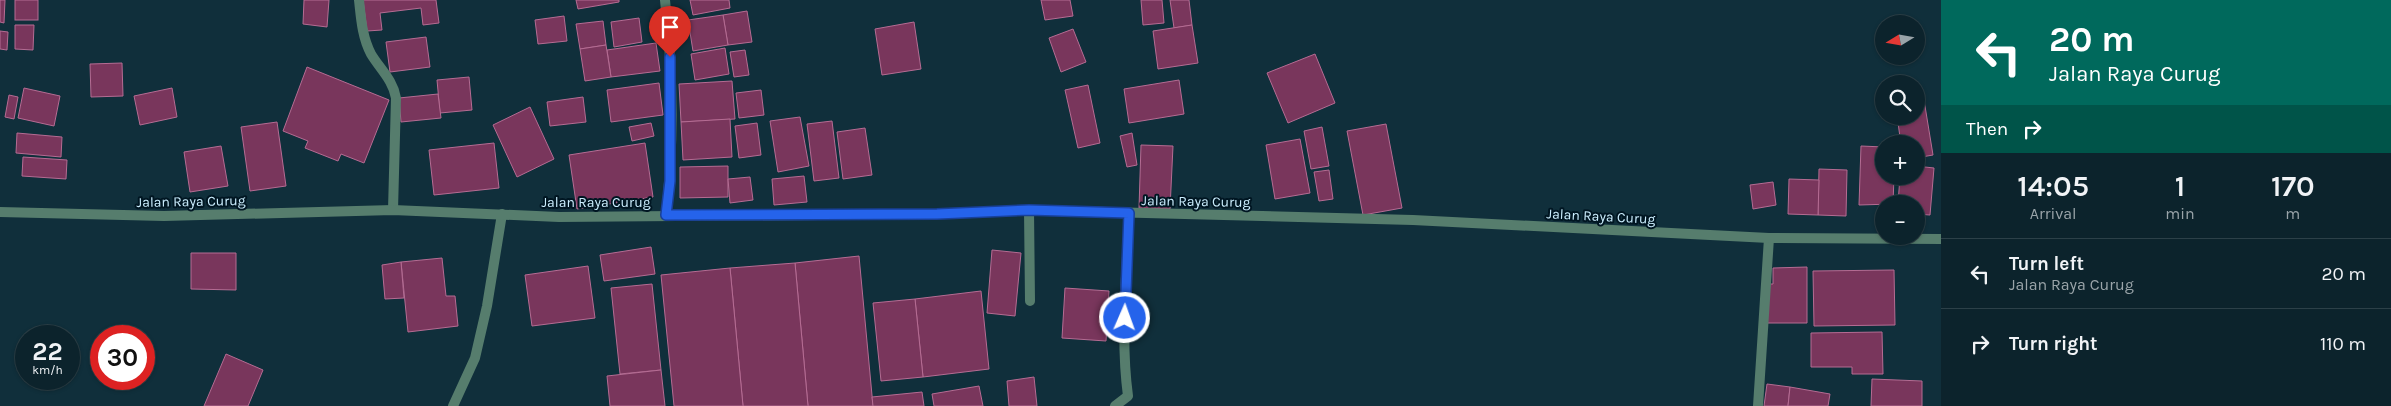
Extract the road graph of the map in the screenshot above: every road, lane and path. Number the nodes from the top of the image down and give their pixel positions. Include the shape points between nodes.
1 (358, 0) edge
2 (665, 0) edge
3 (393, 210) junction
4 (1029, 210) junction
5 (0, 212) edge
6 (1129, 213) junction
7 (502, 214) junction
8 (666, 215) junction
9 (1769, 238) junction
10 (1941, 239) edge
11 (1030, 301) dead end
12 (1128, 401) edge
13 (454, 406) edge
14 (1115, 406) edge
15 (1758, 406) edge

1 - 3 street via 364,39 392,84 396,98
2 - 8 street via 671,101 670,181
3 - 5 street, Jalan Raya Curug via 164,216
3 - 7 street, Jalan Raya Curug
4 - 6 street, Jalan Raya Curug
4 - 8 street, Jalan Raya Curug via 937,214
4 - 11 street
6 - 9 street, Jalan Raya Curug via 1413,220
6 - 12 street via 1125,318
7 - 8 street, Jalan Raya Curug via 559,217
7 - 13 street via 475,358
9 - 10 street, Jalan Raya Curug
9 - 15 street
12 - 14 street

